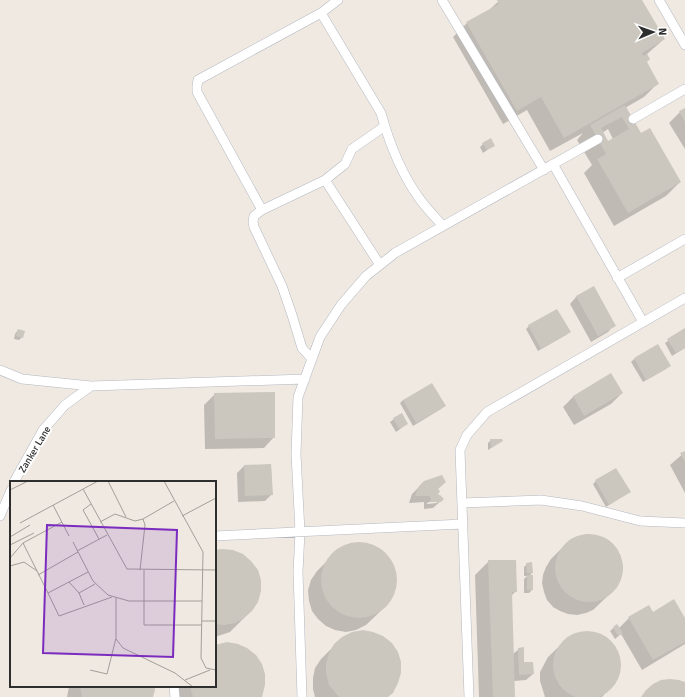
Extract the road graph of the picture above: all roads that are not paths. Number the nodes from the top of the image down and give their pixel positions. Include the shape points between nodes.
1 (338, 0) edge
2 (442, 0) edge
3 (659, 0) edge
4 (321, 14) junction
5 (685, 45) edge
6 (685, 89) edge
7 (633, 119) dead end
8 (385, 126) junction
9 (598, 139) dead end
10 (553, 164) junction
11 (544, 170) junction
12 (325, 180) junction
13 (262, 210) junction
14 (443, 226) junction
15 (685, 239) edge
16 (380, 265) junction
17 (617, 278) junction
18 (685, 298) edge
19 (643, 322) junction
20 (312, 359) junction
21 (0, 370) edge
22 (304, 379) junction
23 (92, 386) junction
24 (15, 481) edge
25 (10, 492) edge
26 (462, 503) junction
27 (0, 516) edge
28 (685, 523) edge
29 (463, 524) junction
30 (300, 532) junction
31 (216, 536) edge
32 (174, 687) edge
33 (175, 697) edge
34 (302, 697) edge
35 (469, 697) edge

1 - 4 lane
2 - 11 lane
3 - 5 lane
4 - 8 lane via 381,113
4 - 13 lane via 198,80 197,92
6 - 7 lane
8 - 12 lane via 352,150 345,164
8 - 14 lane via 406,177 419,198
9 - 10 lane
10 - 11 lane
10 - 17 lane
11 - 14 lane
12 - 13 lane
12 - 16 lane
13 - 20 lane via 254,216 254,227 282,286 302,348
14 - 16 lane via 395,253
15 - 17 lane
16 - 20 lane via 366,276 341,305 320,337
17 - 19 lane
18 - 19 lane
19 - 26 lane via 487,412 467,436 460,450
20 - 22 lane
21 - 23 lane via 22,379
22 - 23 lane
22 - 30 lane via 298,397 296,454
23 - 24 lane, Zanker Lane via 65,405 43,430
25 - 27 lane
26 - 28 lane via 542,500 582,506 640,521
26 - 29 lane
29 - 30 lane
29 - 35 lane
30 - 31 lane
30 - 34 lane via 298,572
32 - 33 lane

